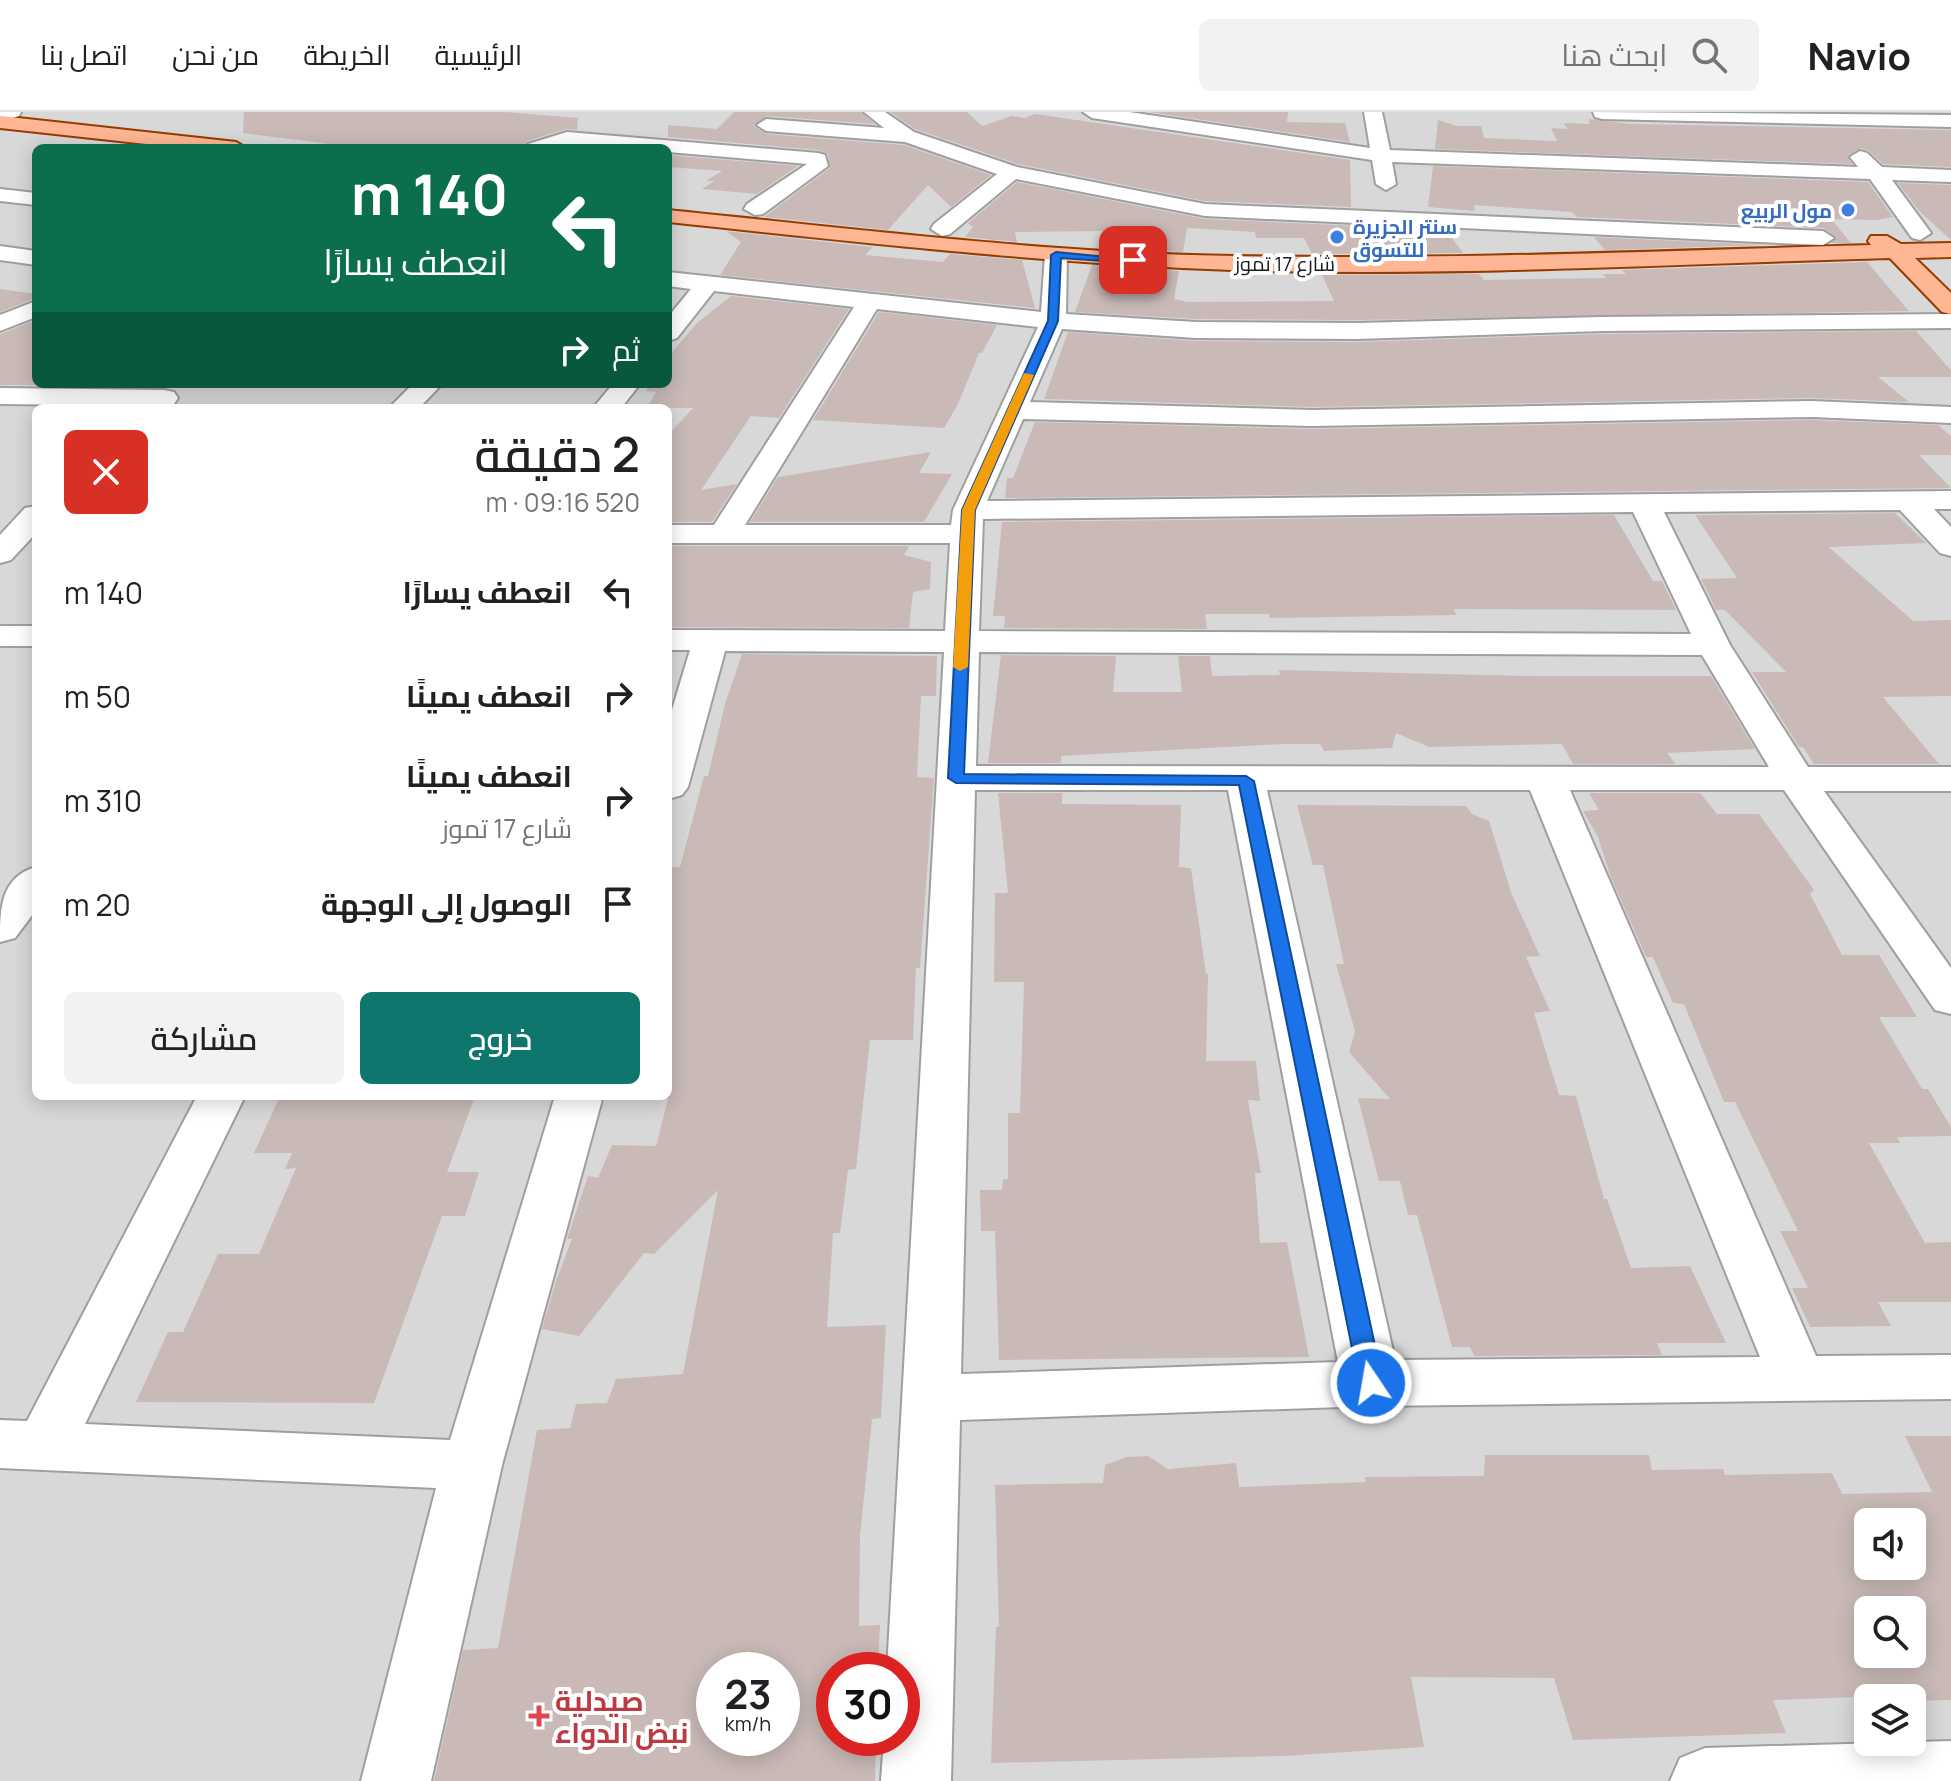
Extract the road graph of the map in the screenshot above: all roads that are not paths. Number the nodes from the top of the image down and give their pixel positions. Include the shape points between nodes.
1 (12, 112) edge
2 (873, 112) edge
3 (1092, 112) edge
4 (1373, 112) edge
5 (1602, 113) edge
6 (0, 116) edge
7 (1818, 117) junction
8 (1951, 121) edge
9 (0, 122) edge
10 (742, 123) dead end
11 (0, 136) edge
12 (907, 136) junction
13 (67, 144) edge
14 (200, 144) edge
15 (545, 144) edge
16 (638, 144) edge
17 (672, 147) edge
18 (1382, 156) junction
19 (1012, 172) junction
20 (1876, 173) junction
21 (1951, 176) edge
22 (0, 195) edge
23 (32, 199) edge
24 (672, 199) edge
25 (755, 209) junction
26 (672, 216) edge
27 (1390, 220) junction
28 (942, 229) junction
29 (1920, 233) junction
30 (1951, 235) edge
31 (1870, 236) junction
32 (1823, 238) junction
33 (1396, 246) junction
34 (1894, 250) junction
35 (1951, 250) edge
36 (0, 253) edge
37 (1056, 255) junction
38 (32, 257) edge
39 (672, 280) edge
40 (707, 284) junction
41 (870, 301) junction
42 (1951, 307) edge
43 (32, 310) edge
44 (1053, 321) junction
45 (1951, 321) edge
46 (0, 325) edge
47 (672, 328) edge
48 (32, 329) edge
49 (425, 388) edge
50 (624, 388) edge
51 (0, 396) edge
52 (166, 397) edge
53 (407, 404) edge
54 (610, 404) edge
55 (1012, 410) junction
56 (1951, 415) edge
57 (1908, 500) junction
58 (1951, 500) edge
59 (1644, 503) junction
60 (967, 522) junction
61 (672, 534) edge
62 (724, 534) junction
63 (1951, 546) edge
64 (0, 636) edge
65 (32, 636) edge
66 (672, 640) edge
67 (711, 640) junction
68 (962, 641) junction
69 (1713, 645) junction
70 (672, 773) edge
71 (956, 778) junction
72 (1951, 779) edge
73 (1246, 781) junction
74 (1546, 781) junction
75 (1797, 781) junction
76 (32, 885) edge
77 (0, 929) edge
78 (1951, 1000) edge
79 (219, 1100) edge
80 (578, 1100) edge
81 (1797, 1377) junction
82 (1951, 1377) edge
83 (1371, 1383) junction
84 (931, 1398) junction
85 (22, 1445) edge
86 (472, 1465) junction
87 (1951, 1774) edge
88 (396, 1781) edge
89 (916, 1781) edge
90 (1705, 1781) edge

1 - 6 street
2 - 12 street
3 - 18 street
4 - 18 street
5 - 7 street
7 - 8 street
7 - 20 street
9 - 14 main road
10 - 12 street
11 - 13 main road
12 - 19 street
15 - 16 street via 578,139
17 - 25 street via 818,159 818,166
18 - 20 street
18 - 27 street
19 - 27 street via 1205,210
19 - 28 street
20 - 21 street
20 - 29 street
22 - 23 street
24 - 25 main road, شارع 17 تموز
25 - 28 main road, شارع 17 تموز
26 - 37 main road, شارع 17 تموز
27 - 32 street
27 - 33 street
28 - 33 main road, شارع 17 تموز via 1179,245
29 - 30 main road, شارع 17 تموز
29 - 31 main road, شارع 17 تموز
31 - 32 main road, شارع 17 تموز
31 - 34 main road
32 - 33 main road, شارع 17 تموز
34 - 35 main road, شارع 17 تموز
34 - 37 main road, شارع 17 تموز via 1444,263 1233,263
34 - 42 main road
36 - 38 street
37 - 44 street
39 - 40 street
40 - 41 street
40 - 47 street
41 - 44 street
41 - 62 street
43 - 46 street
44 - 45 street via 1196,330 1357,331
44 - 55 street
46 - 48 street
49 - 53 street
50 - 54 street
51 - 52 street
55 - 56 street via 1312,418 1796,409
55 - 60 street
57 - 58 street
57 - 59 street
57 - 63 street
59 - 60 street
59 - 69 street
60 - 62 street
60 - 68 street
61 - 62 street
64 - 65 street
66 - 67 street
67 - 68 street
67 - 70 street
68 - 69 street
68 - 71 street
69 - 75 street
71 - 73 street
71 - 84 street
72 - 75 street
73 - 74 street
73 - 83 street
74 - 75 street
74 - 81 street
75 - 78 street
76 - 77 street
79 - 85 street
80 - 86 street
81 - 82 street
81 - 83 street
83 - 84 street
84 - 89 street
85 - 86 street
86 - 88 street
87 - 90 street

